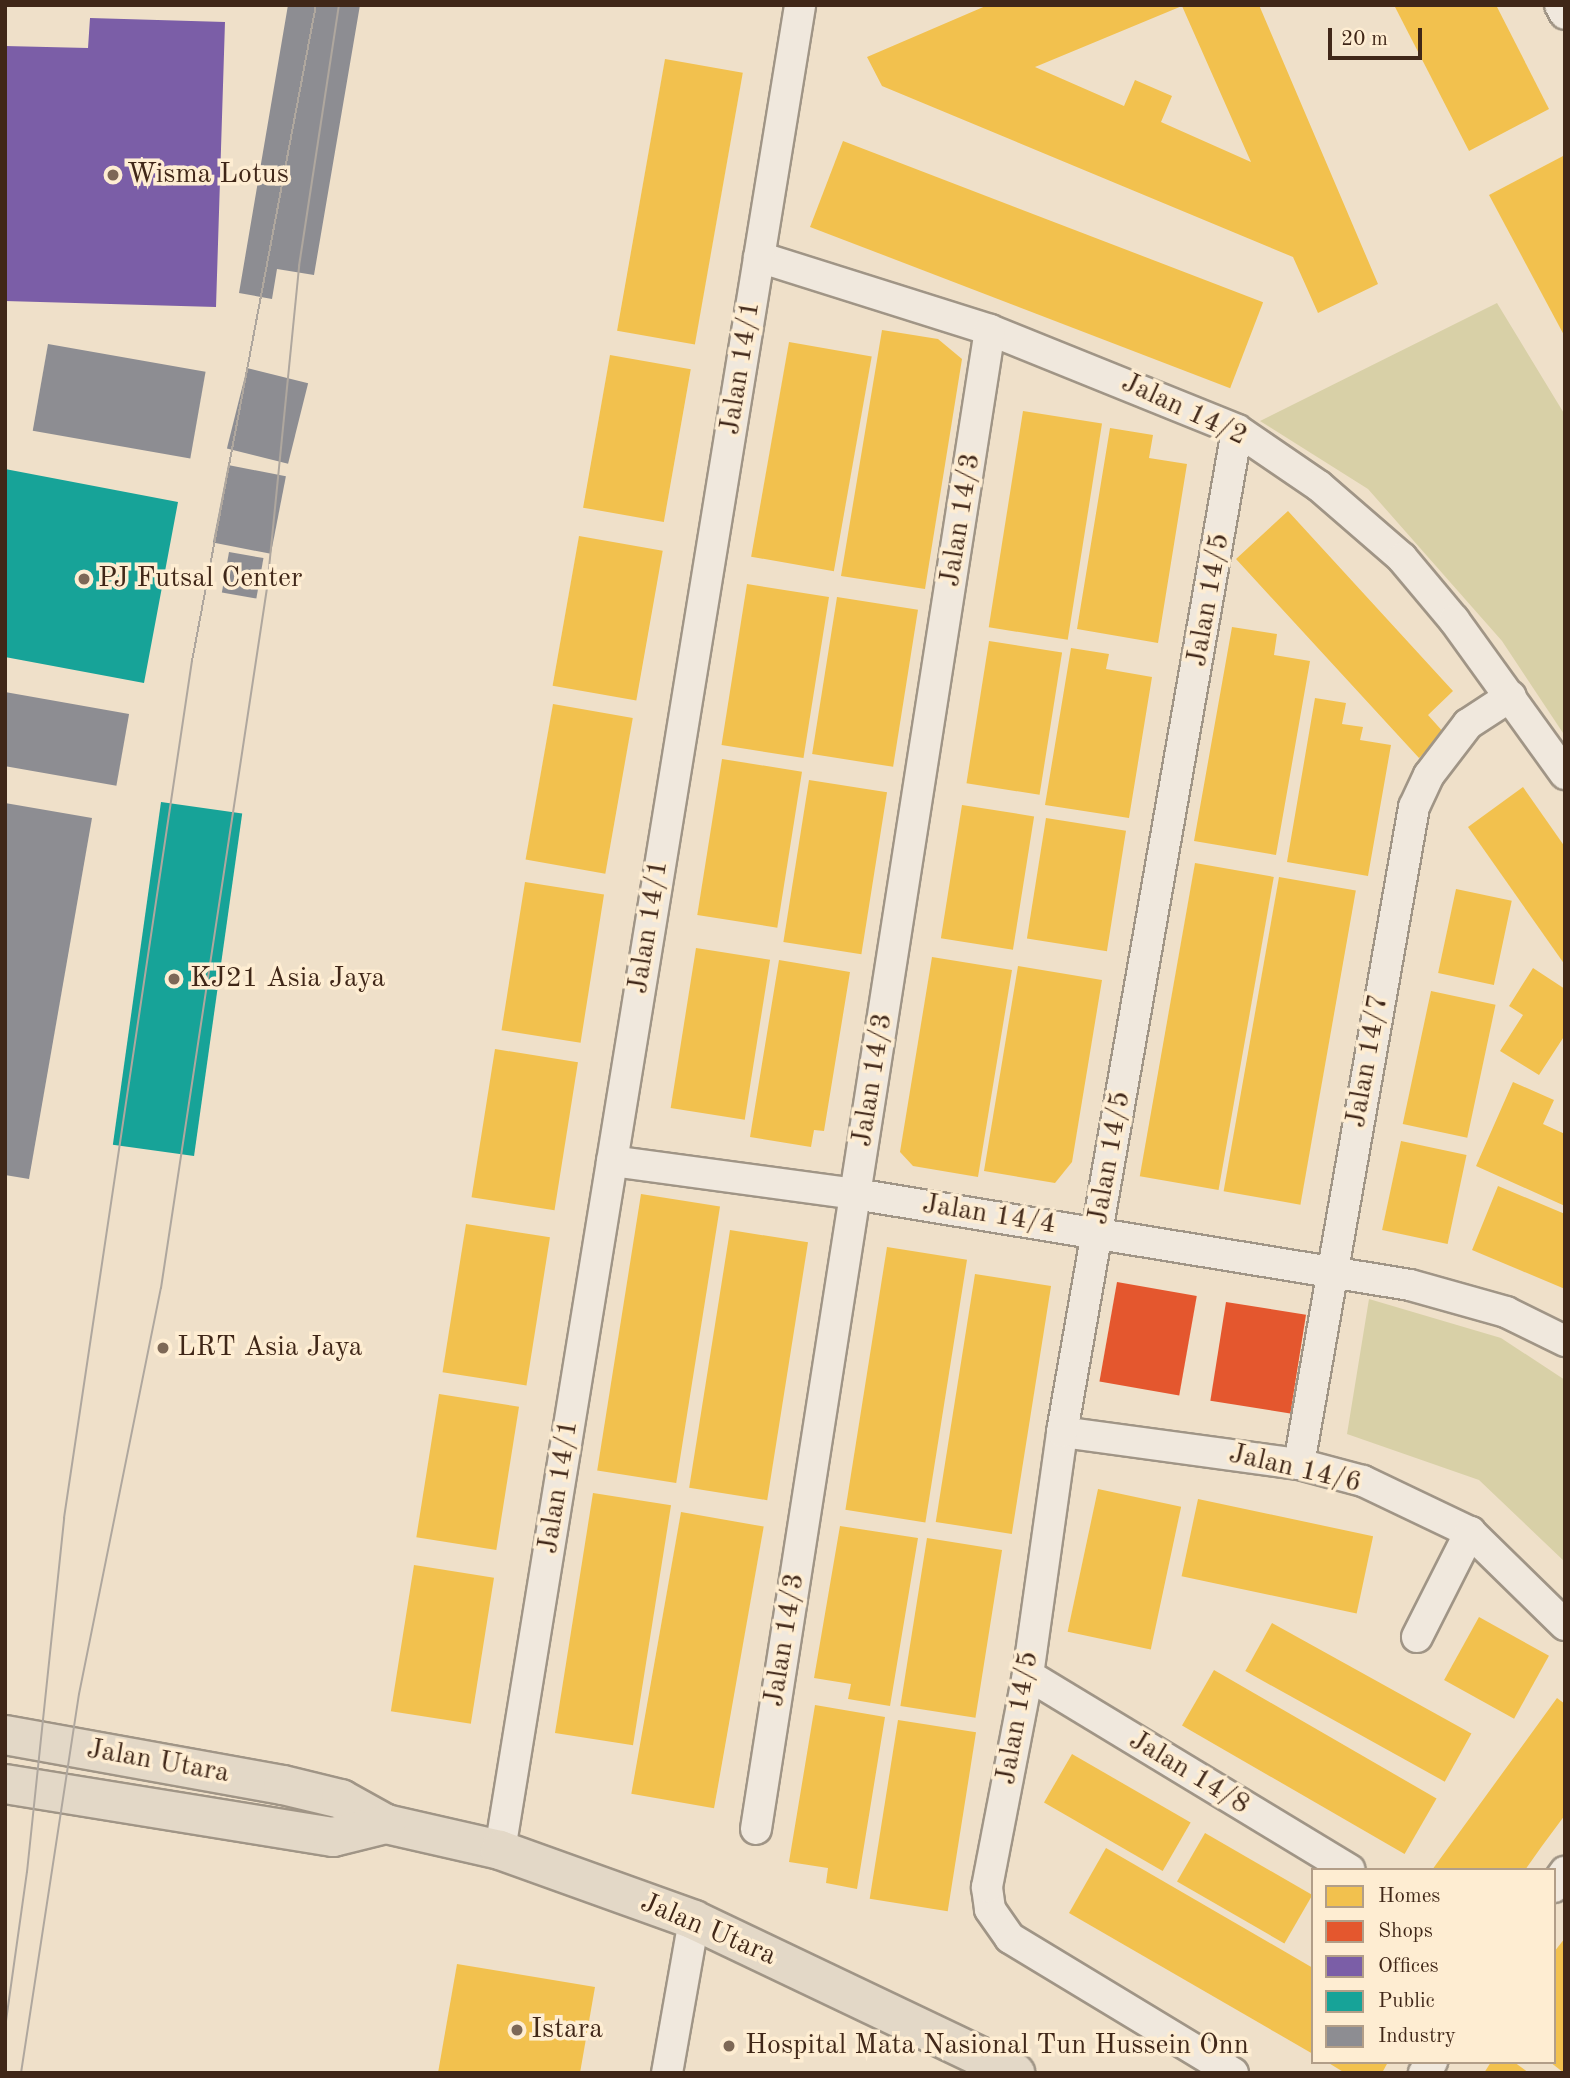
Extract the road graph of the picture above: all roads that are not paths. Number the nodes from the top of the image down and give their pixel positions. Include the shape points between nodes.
1 (800, 5) edge
2 (1560, 5) edge
3 (1565, 14) edge
4 (759, 257) junction
5 (990, 330) junction
6 (1237, 430) junction
7 (1511, 696) junction
8 (1565, 774) edge
9 (612, 1161) junction
10 (855, 1194) junction
11 (1097, 1233) junction
12 (1330, 1274) junction
13 (1565, 1341) edge
14 (1062, 1432) junction
15 (1299, 1464) junction
16 (1469, 1532) junction
17 (1565, 1625) edge
18 (1417, 1637) dead end
19 (1028, 1675) junction
20 (5, 1735) edge
21 (5, 1784) edge
22 (386, 1824) junction
23 (755, 1829) dead end
24 (500, 1850) junction
25 (1347, 1868) edge
26 (694, 1920) junction
27 (667, 2073) edge
28 (1015, 2073) edge
29 (1233, 2073) edge

1 - 4 street, Jalan 14/1
2 - 3 street
4 - 5 street, Jalan 14/2
4 - 9 street, Jalan 14/1
5 - 6 street, Jalan 14/2
5 - 10 street, Jalan 14/3
6 - 7 street, Jalan 14/2 via 1319,486 1402,558
6 - 11 street, Jalan 14/5
7 - 8 street, Jalan 14/2
7 - 12 street, Jalan 14/7 via 1468,724 1429,775 1414,807
9 - 10 street, Jalan 14/4
9 - 24 street, Jalan 14/1
10 - 11 street, Jalan 14/4
10 - 23 street, Jalan 14/3
11 - 12 street, Jalan 14/4
11 - 14 street, Jalan 14/5
12 - 13 street, Jalan 14/4 via 1410,1285 1506,1312
12 - 15 street, Jalan 14/7
14 - 15 street, Jalan 14/6
14 - 19 street, Jalan 14/5
15 - 16 street, Jalan 14/6 via 1363,1481
16 - 17 street, Jalan 14/6
16 - 18 street
19 - 25 street, Jalan 14/8
19 - 29 street, Jalan 14/5 via 987,1887 990,1909 1010,1938
20 - 22 main road, Jalan Utara via 283,1785 341,1799
21 - 22 main road, Jalan Utara via 333,1837
22 - 24 main road, Jalan Utara
24 - 26 main road, Jalan Utara
26 - 27 street
26 - 28 main road, Jalan Utara

